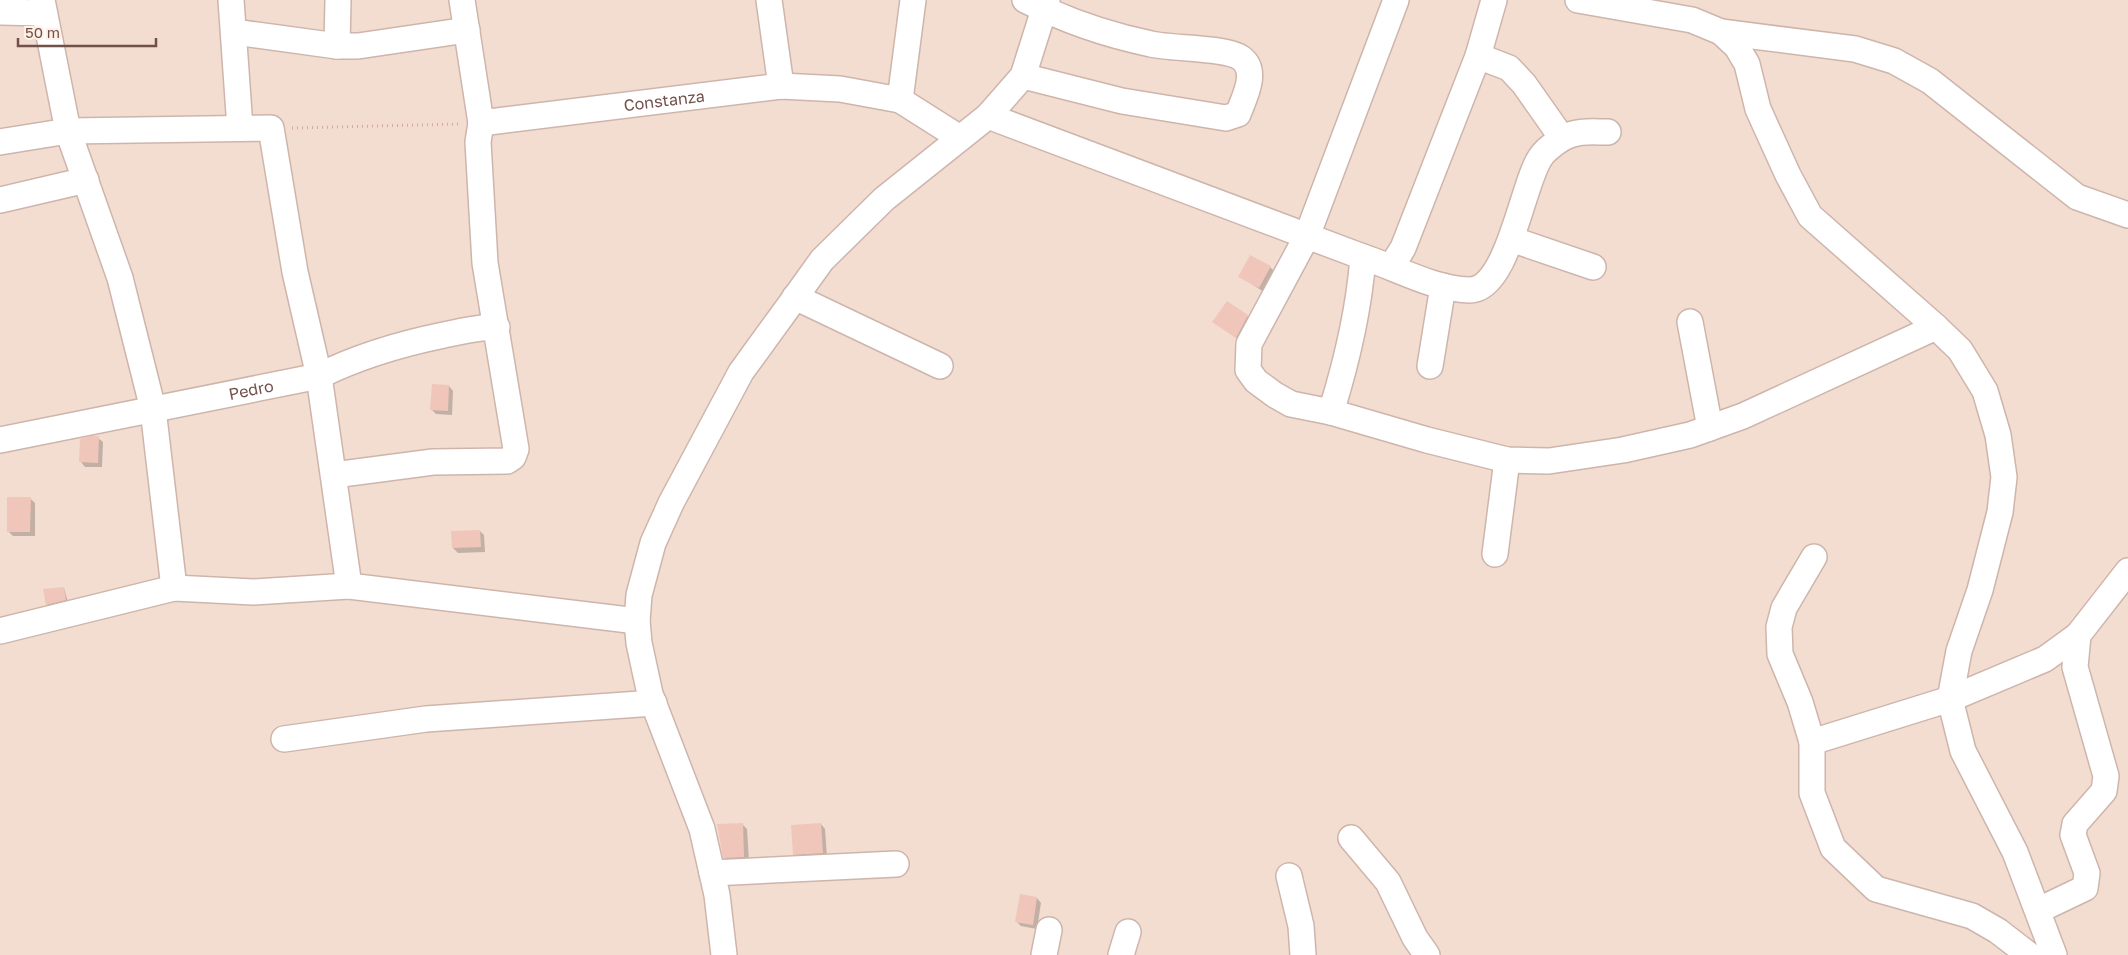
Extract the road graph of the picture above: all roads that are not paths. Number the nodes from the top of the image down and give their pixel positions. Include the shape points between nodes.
1 (231, 0) edge
2 (338, 0) edge
3 (462, 0) edge
4 (769, 0) edge
5 (914, 0) edge
6 (1396, 0) edge
7 (1494, 0) edge
8 (1578, 0) edge
9 (1039, 3) edge
10 (43, 6) edge
11 (0, 12) edge
12 (467, 30) junction
13 (234, 32) junction
14 (1720, 32) junction
15 (337, 46) junction
16 (1478, 56) junction
17 (1024, 76) junction
18 (781, 86) junction
19 (900, 100) junction
20 (988, 116) junction
21 (481, 123) junction
22 (240, 128) junction
23 (68, 131) junction
24 (1608, 132) dead end
25 (960, 138) junction
26 (1562, 138) junction
27 (0, 142) edge
28 (86, 180) junction
29 (0, 200) edge
30 (2128, 215) edge
31 (1308, 236) junction
32 (1511, 239) junction
33 (1363, 257) junction
34 (1391, 267) junction
35 (1593, 268) dead end
36 (1443, 286) junction
37 (795, 297) junction
38 (1690, 322) dead end
39 (497, 327) junction
40 (1936, 327) junction
41 (940, 366) dead end
42 (1430, 366) dead end
43 (319, 376) junction
44 (153, 409) junction
45 (1331, 412) junction
46 (1710, 428) junction
47 (0, 440) edge
48 (1507, 460) junction
49 (334, 475) junction
50 (1495, 554) dead end
51 (1814, 556) dead end
52 (2128, 571) edge
53 (349, 586) junction
54 (174, 588) junction
55 (637, 621) junction
56 (0, 631) edge
57 (2078, 636) junction
58 (1950, 699) junction
59 (654, 702) junction
60 (284, 739) dead end
61 (1812, 742) junction
62 (1351, 838) dead end
63 (896, 864) dead end
64 (712, 873) junction
65 (1289, 876) dead end
66 (2039, 910) junction
67 (1049, 930) dead end
68 (724, 955) edge
69 (1044, 955) edge
70 (1303, 955) edge
71 (1427, 955) edge
72 (2029, 955) edge
73 (2054, 955) edge

1 - 13 street
2 - 15 street
3 - 12 street
4 - 18 street
5 - 19 street
6 - 31 street
7 - 16 street
8 - 14 street via 1692,20
9 - 17 street
9 - 17 street via 1096,29 1152,44 1240,57 1248,67 1249,89 1238,114 1226,118 1122,101
10 - 11 street
10 - 23 street
12 - 15 street via 358,46
12 - 21 street
13 - 15 street
13 - 22 street
14 - 30 street via 1854,49 1894,61 1930,81 2077,197
14 - 40 street via 1737,47 1747,64 1758,109 1810,216
16 - 26 street via 1509,68
16 - 34 street via 1403,248
17 - 20 street
18 - 19 street, Constanza via 840,89
18 - 21 street, Constanza
19 - 25 street, Constanza
20 - 25 street
20 - 31 street
21 - 39 street via 478,142 481,217 485,263
22 - 23 street
22 - 43 street via 271,128 295,272
23 - 27 street
23 - 28 street
24 - 26 street via 1579,132
25 - 37 street via 884,199 822,260
26 - 32 street via 1540,156 1526,188
28 - 29 street
28 - 44 street via 120,278
31 - 33 street
31 - 45 street via 1249,344 1248,370 1256,381 1291,404
32 - 35 street
32 - 36 street via 1490,281 1480,288 1469,290
33 - 34 street
33 - 45 street via 1359,301
34 - 36 street
36 - 42 street
37 - 41 street
37 - 55 street via 741,372 671,503 653,543 639,594
38 - 46 street
39 - 43 street, Pedro via 480,327 406,343 365,355
39 - 49 street via 516,449 513,457 507,461 432,462
40 - 46 street via 1743,416
40 - 58 street via 1960,350 1985,391 1998,435 2004,477 2000,512 1980,590 1959,651
43 - 44 street, Pedro
43 - 49 street
44 - 47 street, Pedro
44 - 54 street
45 - 48 street
46 - 48 street via 1605,453 1549,462
48 - 50 street
49 - 53 street
51 - 61 street via 1784,608 1779,627 1780,654
52 - 57 street
53 - 54 street via 253,592
53 - 55 street
54 - 56 street
55 - 59 street via 639,643
57 - 58 street via 2045,659
57 - 66 street via 2075,667 2106,776 2105,784 2104,791 2075,824 2073,835 2087,873 2084,888
58 - 61 street
58 - 66 street via 1963,751 2015,852
59 - 60 street via 426,719
59 - 64 street via 702,828
61 - 72 street via 1812,793 1833,848 1854,869 1876,889 1972,916
62 - 71 street via 1388,882
63 - 64 street
64 - 68 street
65 - 70 street
66 - 73 street
67 - 69 street

